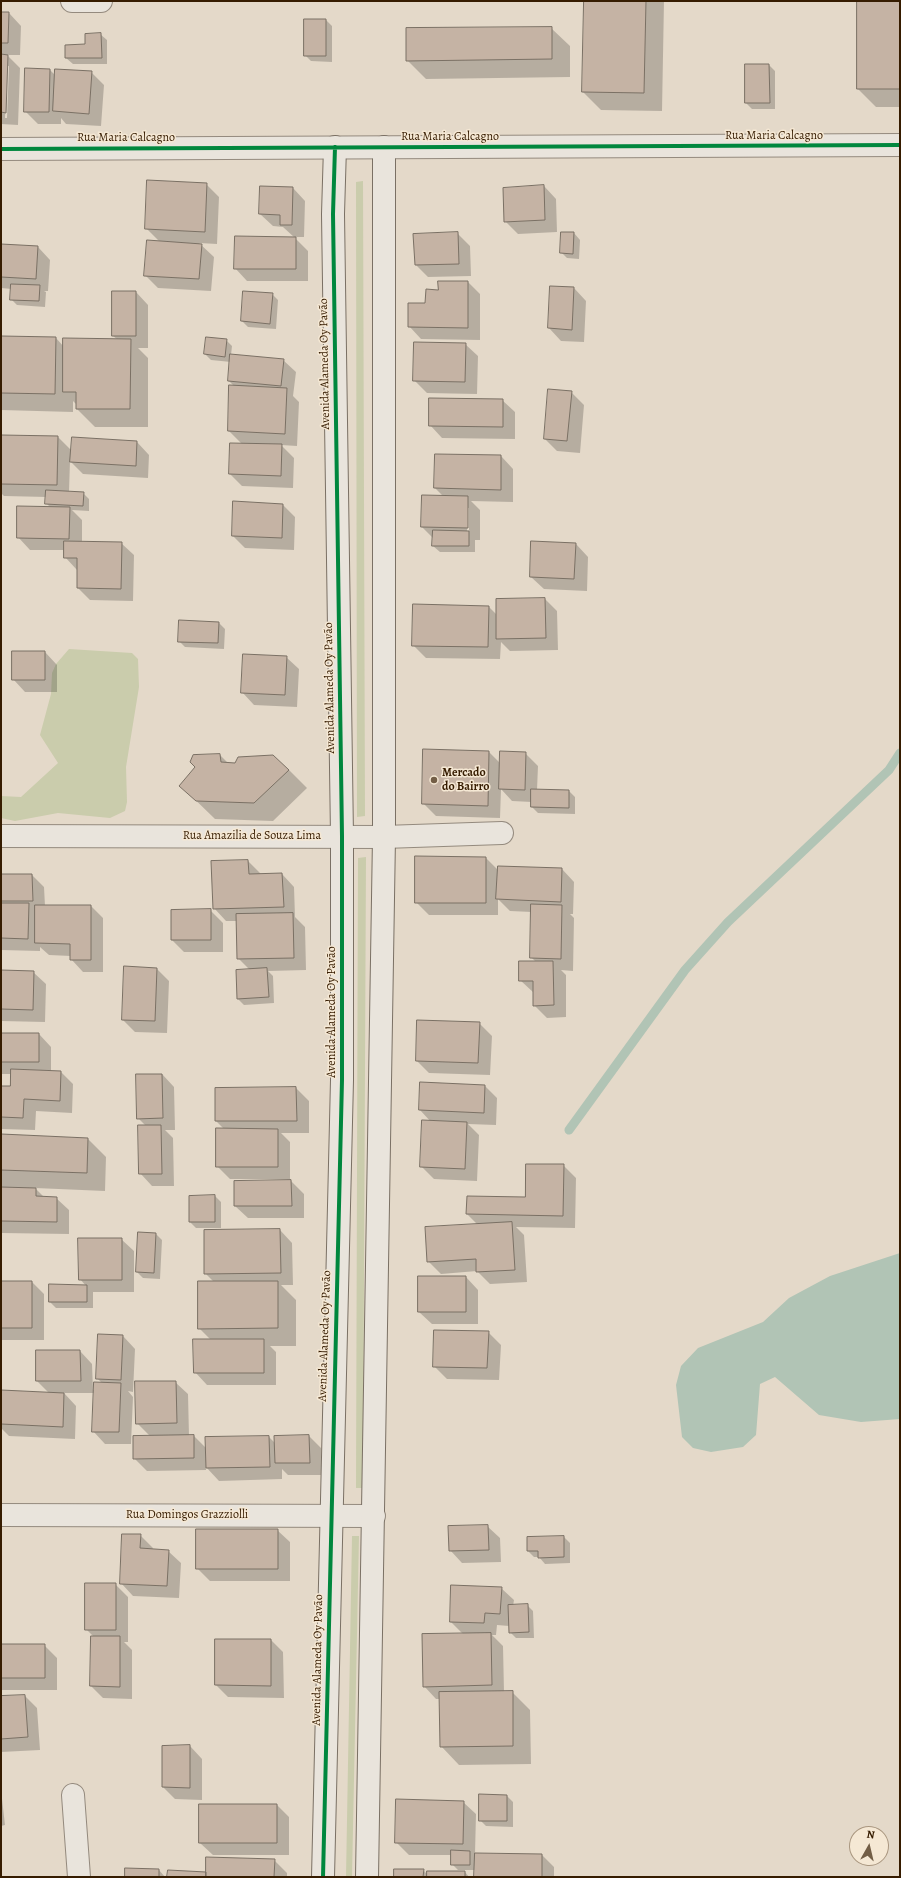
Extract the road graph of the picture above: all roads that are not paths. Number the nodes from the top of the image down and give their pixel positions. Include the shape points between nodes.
1 (72, 1) edge
2 (101, 1) edge
3 (900, 145) edge
4 (335, 147) junction
5 (384, 147) junction
6 (1, 149) edge
7 (502, 833) dead end
8 (1, 836) edge
9 (342, 836) junction
10 (384, 836) junction
11 (1, 1515) edge
12 (331, 1516) junction
13 (374, 1516) junction
14 (73, 1795) dead end
15 (79, 1877) edge
16 (323, 1877) edge
17 (368, 1877) edge

1 - 2 street
3 - 5 street, Rua Maria Calcagno
4 - 5 street, Rua Maria Calcagno
4 - 6 street, Rua Maria Calcagno
4 - 9 street, Avenida Alameda Oy Pavão via 333,214
5 - 10 street
7 - 10 street, Rua Amazilia de Souza Lima
8 - 9 street, Rua Amazilia de Souza Lima
9 - 10 street, Rua Amazilia de Souza Lima
9 - 12 street, Avenida Alameda Oy Pavão via 342,1080
10 - 13 street
11 - 12 street, Rua Domingos Grazziolli
12 - 13 street, Rua Domingos Grazziolli
12 - 16 street, Avenida Alameda Oy Pavão
13 - 17 street
14 - 15 street

